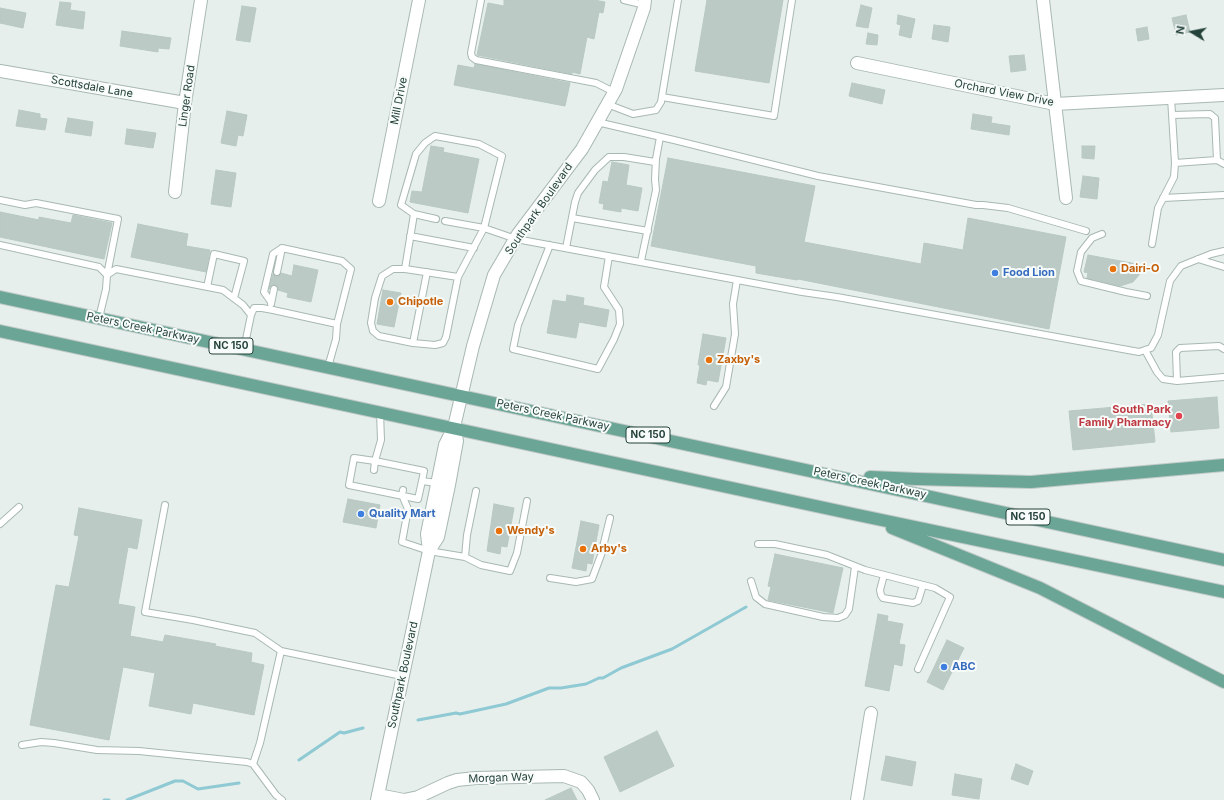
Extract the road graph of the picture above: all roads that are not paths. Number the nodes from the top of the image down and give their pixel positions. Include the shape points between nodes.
1 (201, 0) edge
2 (420, 0) edge
3 (481, 0) edge
4 (624, 0) edge
5 (678, 0) edge
6 (792, 0) edge
7 (1043, 0) edge
8 (645, 2) edge
9 (858, 63) dead end
10 (0, 71) edge
11 (614, 92) junction
12 (1224, 95) edge
13 (662, 97) junction
14 (1171, 98) junction
15 (185, 103) junction
16 (607, 104) junction
17 (1055, 104) junction
18 (1172, 115) junction
19 (597, 122) junction
20 (660, 137) junction
21 (1217, 160) junction
22 (656, 162) junction
23 (1176, 163) junction
24 (1224, 164) edge
25 (175, 192) dead end
26 (1224, 196) edge
27 (1066, 198) dead end
28 (1163, 198) junction
29 (0, 200) edge
30 (379, 201) dead end
31 (414, 214) junction
32 (572, 218) junction
33 (436, 219) dead end
34 (445, 221) dead end
35 (484, 228) junction
36 (648, 231) junction
37 (1086, 231) dead end
38 (1102, 234) dead end
39 (410, 236) junction
40 (516, 239) junction
41 (1152, 244) dead end
42 (0, 245) edge
43 (550, 245) junction
44 (282, 248) junction
45 (474, 248) junction
46 (566, 248) junction
47 (1224, 251) edge
48 (609, 256) junction
49 (1198, 259) junction
50 (641, 262) junction
51 (1224, 267) edge
52 (405, 269) junction
53 (277, 272) dead end
54 (427, 272) junction
55 (107, 275) junction
56 (458, 277) junction
57 (737, 280) junction
58 (207, 287) junction
59 (274, 289) dead end
60 (1147, 296) dead end
61 (0, 297) edge
62 (234, 298) junction
63 (271, 302) junction
64 (270, 309) junction
65 (251, 315) junction
66 (99, 318) junction
67 (338, 324) junction
68 (0, 330) edge
69 (413, 343) junction
70 (244, 349) junction
71 (1224, 349) edge
72 (1144, 350) junction
73 (328, 367) junction
74 (1224, 377) edge
75 (1177, 381) junction
76 (462, 396) junction
77 (714, 406) dead end
78 (380, 412) junction
79 (454, 427) junction
80 (375, 461) junction
81 (389, 464) junction
82 (1224, 465) edge
83 (407, 468) junction
84 (374, 470) dead end
85 (388, 472) dead end
86 (833, 475) junction
87 (405, 476) dead end
88 (422, 481) junction
89 (438, 483) junction
90 (476, 491) dead end
91 (402, 493) junction
92 (527, 501) dead end
93 (165, 505) dead end
94 (19, 507) dead end
95 (853, 514) junction
96 (610, 518) dead end
97 (0, 524) edge
98 (758, 544) dead end
99 (429, 551) junction
100 (465, 557) junction
101 (1224, 560) edge
102 (855, 567) junction
103 (884, 575) junction
104 (550, 578) dead end
105 (751, 581) dead end
106 (923, 585) junction
107 (1224, 592) edge
108 (281, 651) junction
109 (918, 669) dead end
110 (402, 676) junction
111 (1224, 682) edge
112 (871, 712) dead end
113 (22, 745) dead end
114 (254, 764) junction
115 (377, 797) edge
116 (282, 800) edge
117 (593, 800) edge
118 (857, 800) edge

1 - 15 street, Linger Road
2 - 30 street, Mill Drive
3 - 11 lane via 471,53 476,60 596,83
4 - 8 lane
5 - 13 lane
6 - 13 lane via 774,116
7 - 17 street
8 - 11 street, Southpark Boulevard
9 - 17 street, Orchard View Drive
10 - 15 street, Scottsdale Lane
11 - 16 street, Southpark Boulevard
12 - 14 street, Orchard View Drive
13 - 16 lane via 656,110 633,114
14 - 17 street, Orchard View Drive
14 - 18 lane
15 - 25 street, Linger Road
16 - 19 street, Southpark Boulevard
17 - 27 street
18 - 21 lane via 1210,114 1215,118
18 - 23 lane
19 - 20 lane
19 - 40 street, Southpark Boulevard via 582,149
20 - 22 lane
20 - 37 lane via 818,176 976,205 1008,208
21 - 23 lane
21 - 24 lane
22 - 32 lane via 609,157 595,170 578,193
22 - 36 lane via 656,190
23 - 28 lane via 1174,177
26 - 28 lane
28 - 41 lane via 1158,208
29 - 55 lane via 25,205 36,203 118,218
31 - 33 lane
31 - 35 lane via 401,205 416,154 425,143 435,136 479,144 502,156
31 - 39 lane
32 - 36 lane
32 - 46 lane
34 - 35 lane
35 - 40 lane
35 - 45 lane
36 - 50 lane
38 - 60 lane via 1092,238 1081,252 1077,271 1081,281
39 - 45 lane
39 - 52 lane
40 - 43 lane
40 - 76 street, Southpark Boulevard via 494,275 473,346
42 - 55 lane via 99,267
43 - 46 lane
43 - 48 lane via 518,326 513,349 598,369 620,324 619,310 604,287
44 - 53 lane
44 - 63 lane via 273,254 264,292
44 - 67 lane via 342,261 351,268
45 - 56 lane
46 - 48 lane
47 - 49 lane
48 - 50 lane
49 - 51 lane
49 - 72 lane via 1181,266 1170,280 1158,335 1150,348
50 - 57 lane
52 - 54 lane
52 - 69 lane via 393,269 382,276 371,323 373,331 379,336
54 - 56 lane
54 - 69 lane
55 - 58 lane via 116,269
55 - 66 lane
56 - 69 lane via 443,343
57 - 72 lane via 1139,352
57 - 77 lane via 733,304 735,334 726,387
58 - 62 lane via 222,290
58 - 62 lane via 214,254 244,261
59 - 63 lane
61 - 66 main road, Peters Creek Parkway / NC 150
62 - 65 lane
63 - 64 lane
64 - 65 lane via 254,308
64 - 67 lane
65 - 70 lane
66 - 70 main road, Peters Creek Parkway / NC 150
67 - 73 lane
68 - 78 main road
70 - 73 main road, Peters Creek Parkway / NC 150
71 - 75 lane via 1219,346 1180,348 1176,352
72 - 75 lane via 1163,379
73 - 76 main road, Peters Creek Parkway / NC 150
74 - 75 lane
76 - 79 street, Southpark Boulevard
76 - 86 main road, Peters Creek Parkway / NC 150
78 - 79 main road
78 - 80 lane via 381,440
79 - 89 street, Southpark Boulevard via 445,445
79 - 95 main road
79 - 99 street, Southpark Boulevard via 457,441 449,485 438,537
80 - 81 lane
80 - 84 lane
80 - 91 lane via 354,458 349,485 371,486
81 - 83 lane
81 - 85 lane
82 - 86 main road via 1031,482 917,480
83 - 87 lane
83 - 88 lane via 424,471
86 - 101 main road, Peters Creek Parkway / NC 150
88 - 89 lane
88 - 91 lane via 418,499
89 - 99 street, Southpark Boulevard via 428,534
90 - 100 lane
91 - 99 lane via 408,509 402,542
92 - 100 lane via 517,553 510,570 481,565
93 - 108 lane via 145,612 255,633
94 - 97 lane
95 - 107 main road
95 - 111 main road via 920,538 1040,588
96 - 104 lane via 592,579 576,582
98 - 102 lane via 798,548 827,555
99 - 100 lane
99 - 110 street, Southpark Boulevard
102 - 103 lane
102 - 105 lane via 849,609 845,615 838,618 823,618 765,604 756,597
103 - 106 lane
103 - 106 lane via 880,590 883,598 913,603 918,601
106 - 109 lane via 935,588 950,597
108 - 110 lane
108 - 114 lane
110 - 115 street, Southpark Boulevard
112 - 118 street
113 - 114 lane via 54,743 97,750 217,758
114 - 116 lane
115 - 117 street, Morgan Way via 404,800 418,797 457,780 564,776 581,782

